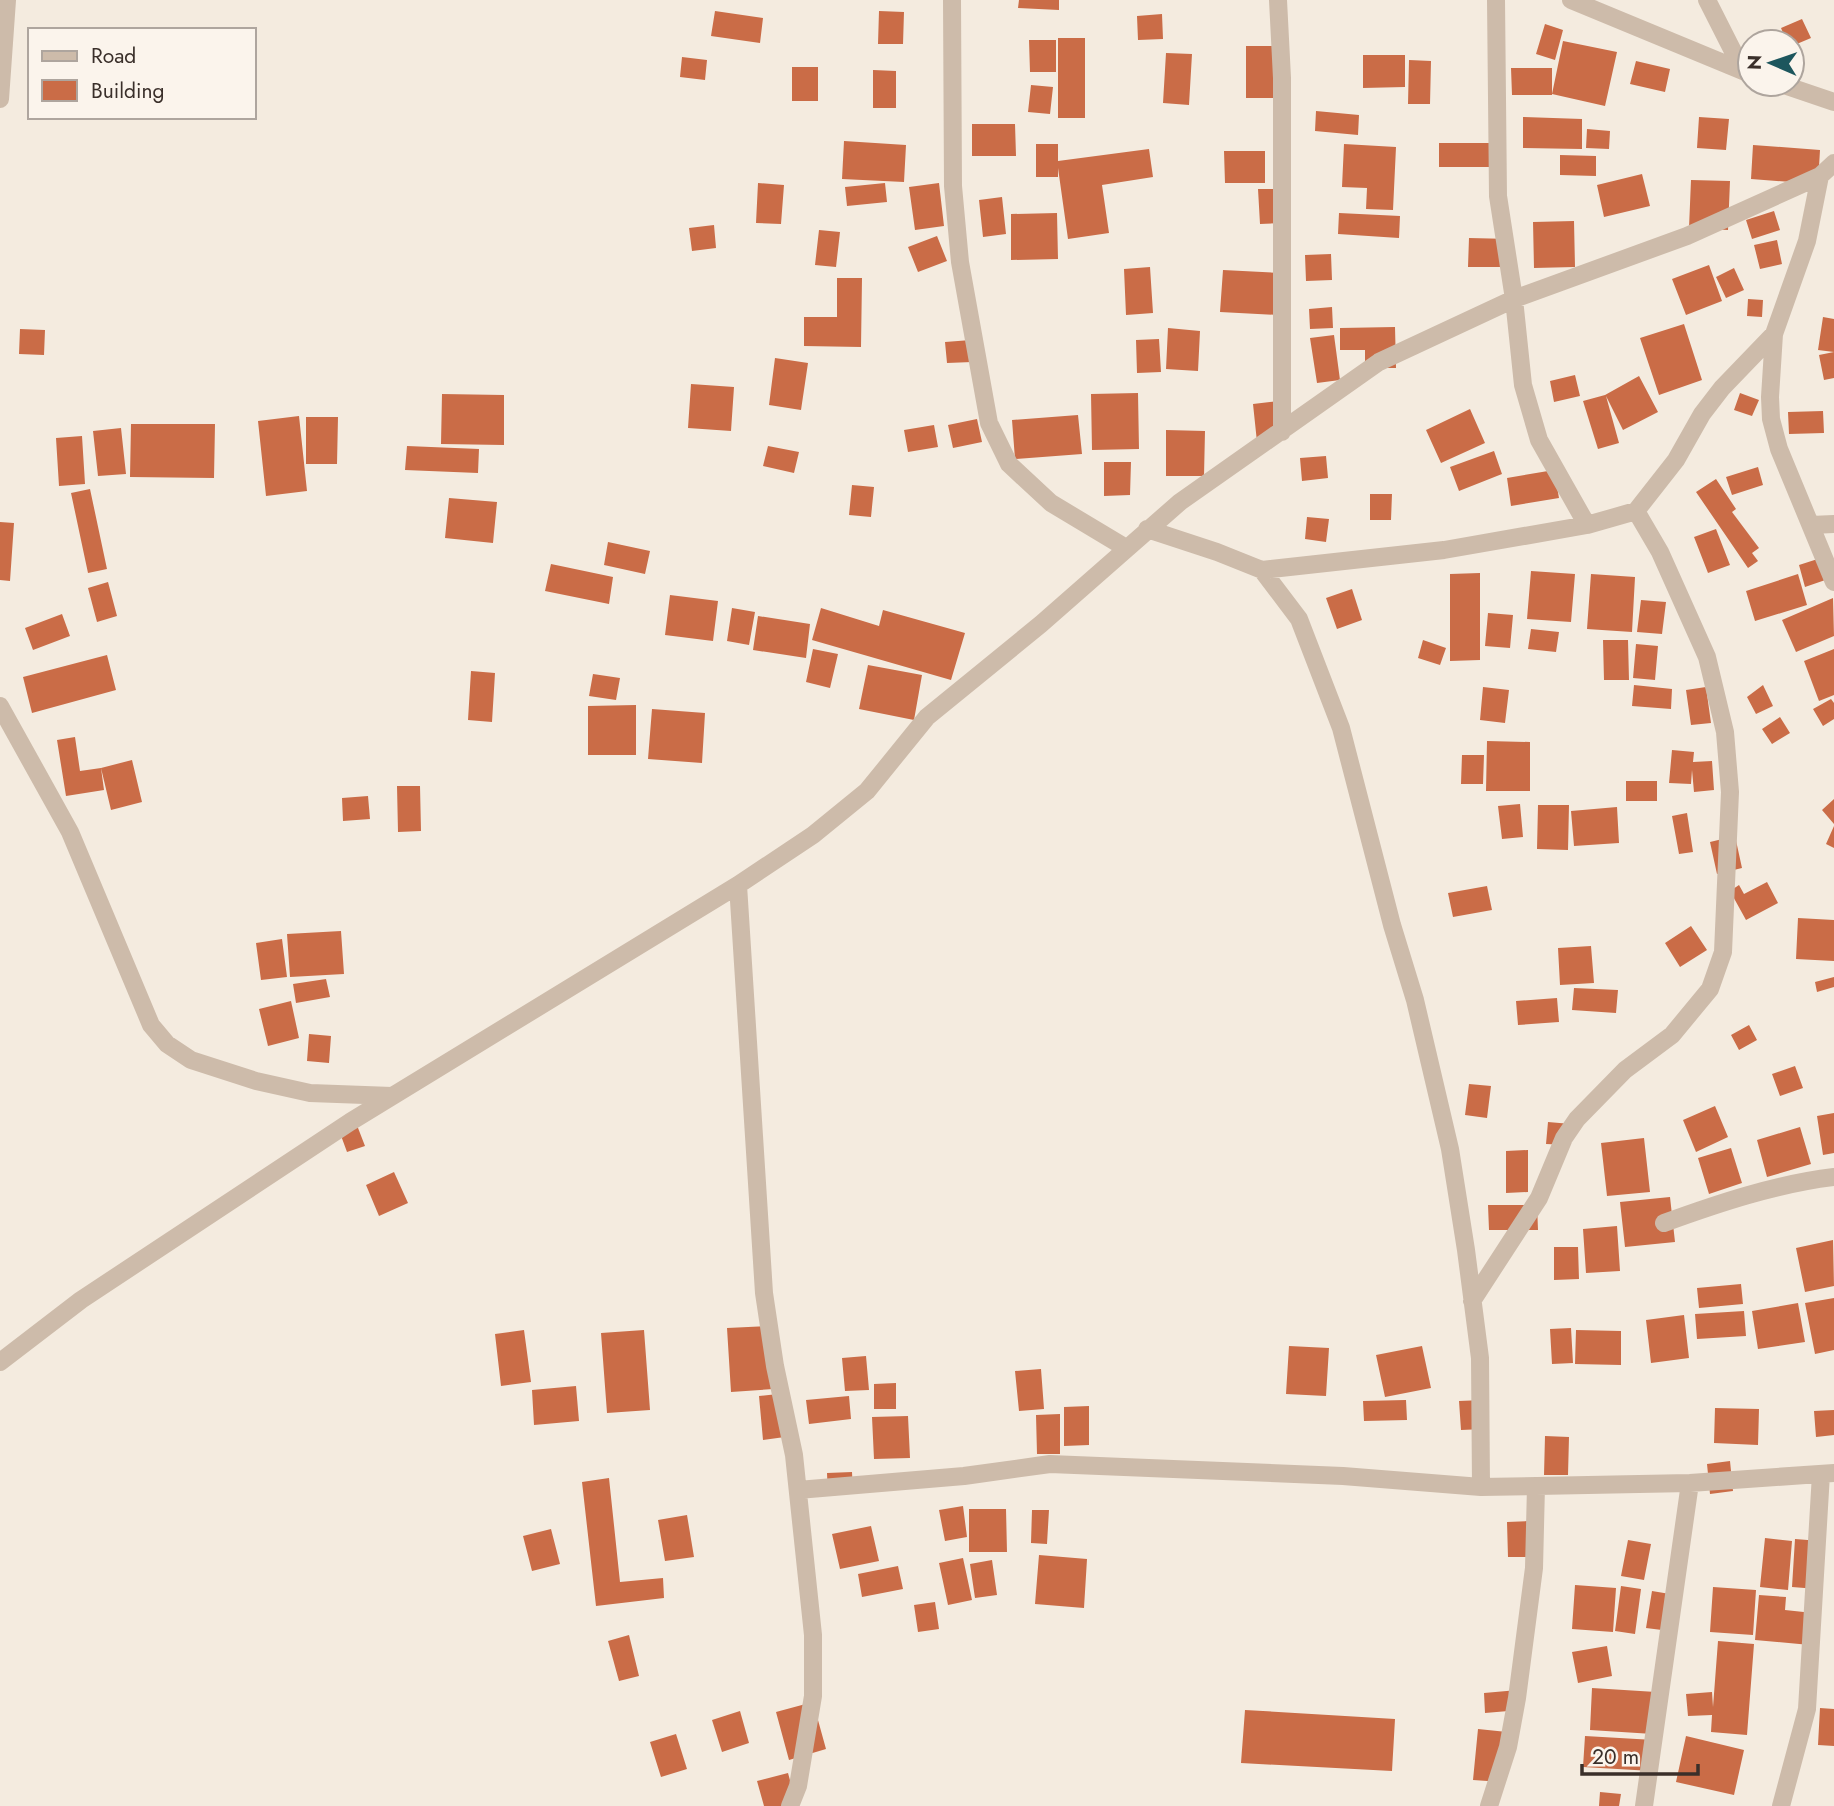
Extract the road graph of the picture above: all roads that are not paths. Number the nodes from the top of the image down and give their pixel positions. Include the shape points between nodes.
1 (7, 0) edge
2 (952, 0) edge
3 (1278, 0) edge
4 (1496, 0) edge
5 (1571, 0) edge
6 (1707, 0) edge
7 (1736, 54) edge
8 (1736, 68) edge
9 (1806, 92) edge
10 (0, 99) edge
11 (1834, 102) edge
12 (1834, 163) edge
13 (1820, 176) junction
14 (1514, 299) junction
15 (1774, 334) junction
16 (1282, 432) junction
17 (1636, 511) junction
18 (1834, 524) edge
19 (1587, 525) junction
20 (1811, 525) junction
21 (1147, 530) junction
22 (1126, 548) junction
23 (1262, 570) junction
24 (1834, 582) edge
25 (0, 706) edge
26 (738, 885) junction
27 (393, 1096) junction
28 (1834, 1177) edge
29 (1664, 1223) dead end
30 (1472, 1301) junction
31 (0, 1362) edge
32 (1827, 1474) edge
33 (1690, 1483) junction
34 (1536, 1486) junction
35 (1481, 1487) junction
36 (798, 1490) junction
37 (790, 1806) edge
38 (1489, 1806) edge
39 (1644, 1806) edge
40 (1781, 1806) edge

1 - 10 street
2 - 22 street via 953,186 960,262 989,423 1009,464 1051,503
3 - 16 street
4 - 14 street via 1498,196
5 - 8 street
6 - 7 street
9 - 11 street
12 - 13 street
13 - 14 street via 1687,236
13 - 15 street via 1807,241
14 - 16 street via 1379,362
14 - 19 street via 1523,385 1539,440
15 - 17 street via 1709,406 1676,460
15 - 20 street via 1771,419
16 - 21 street
17 - 19 street
17 - 30 street via 1660,552 1707,657 1725,732 1730,792 1723,952 1710,989 1672,1035 1625,1070 1577,1119 1539,1198
18 - 20 street
19 - 23 street via 1444,550
20 - 24 street
21 - 22 street
21 - 23 street
22 - 26 street via 927,717 867,790 813,835
23 - 30 street via 1299,619 1340,727 1415,1000 1450,1149
25 - 27 street via 70,832 151,1025 167,1044 191,1060 256,1081 310,1093
26 - 27 street
26 - 36 street via 764,1293
27 - 31 street via 81,1300
28 - 29 street via 1711,1206
30 - 35 street via 1480,1358
32 - 33 street
32 - 40 street via 1807,1709
33 - 34 street
33 - 39 street
34 - 35 street
34 - 38 street via 1534,1568 1517,1698 1508,1747
35 - 36 street via 1343,1476 1050,1464
36 - 37 street via 813,1635 813,1696 798,1786

